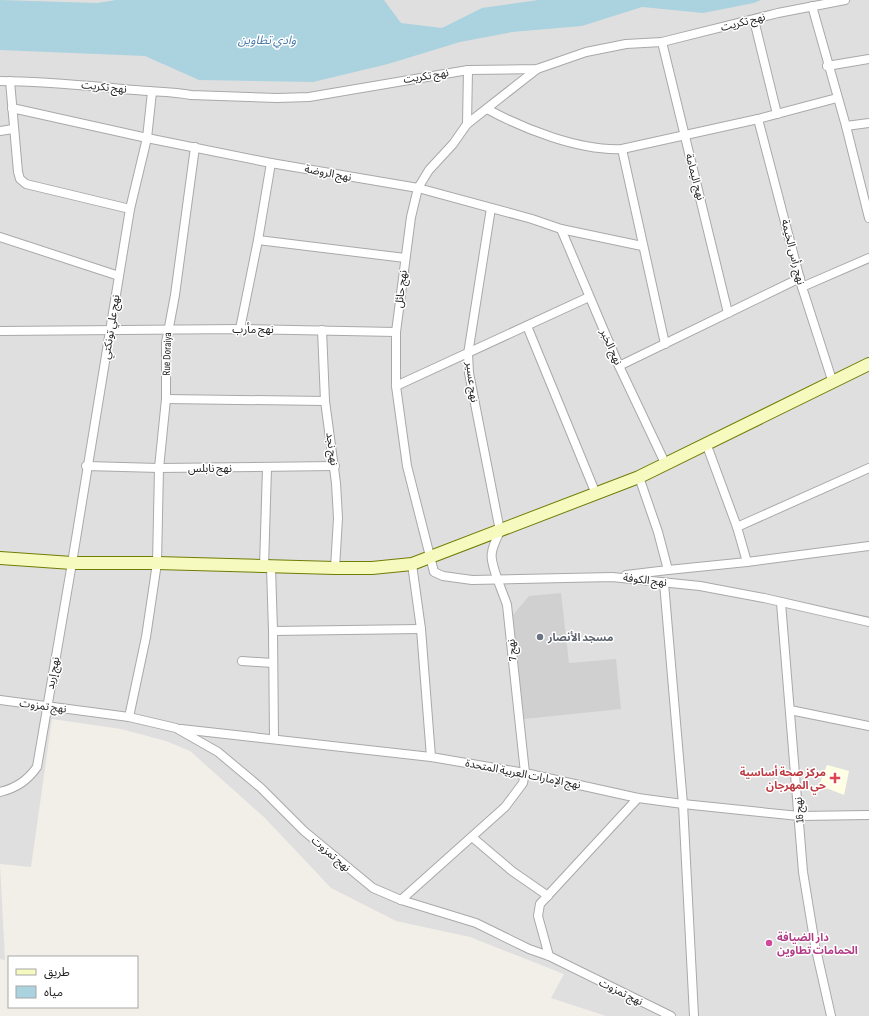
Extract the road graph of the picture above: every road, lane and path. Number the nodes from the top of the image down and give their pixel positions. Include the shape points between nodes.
1 (845, 0) edge
2 (812, 6) junction
3 (754, 20) junction
4 (662, 42) junction
5 (869, 59) edge
6 (827, 66) junction
7 (536, 69) junction
8 (468, 70) junction
9 (0, 81) edge
10 (10, 81) junction
11 (152, 92) junction
12 (837, 98) junction
13 (12, 108) junction
14 (487, 109) junction
15 (777, 114) junction
16 (758, 119) junction
17 (869, 123) edge
18 (467, 124) junction
19 (846, 126) junction
20 (13, 129) junction
21 (0, 131) edge
22 (684, 135) junction
23 (147, 138) junction
24 (195, 147) junction
25 (622, 149) junction
26 (271, 163) junction
27 (418, 188) junction
28 (491, 208) junction
29 (130, 209) junction
30 (869, 218) edge
31 (561, 229) junction
32 (0, 237) edge
33 (258, 240) junction
34 (642, 246) junction
35 (406, 258) junction
36 (869, 258) edge
37 (119, 276) junction
38 (800, 278) junction
39 (802, 287) junction
40 (589, 297) junction
41 (728, 313) junction
42 (526, 326) junction
43 (110, 329) junction
44 (168, 329) junction
45 (240, 329) junction
46 (322, 330) junction
47 (0, 331) edge
48 (396, 332) junction
49 (665, 344) junction
50 (468, 354) junction
51 (869, 364) edge
52 (619, 366) junction
53 (833, 383) junction
54 (396, 386) junction
55 (166, 399) junction
56 (325, 401) junction
57 (706, 443) junction
58 (665, 463) junction
59 (87, 466) junction
60 (335, 466) junction
61 (159, 468) junction
62 (267, 468) junction
63 (869, 468) edge
64 (639, 477) junction
65 (596, 494) junction
66 (738, 527) junction
67 (500, 531) junction
68 (869, 546) edge
69 (429, 557) junction
70 (0, 558) edge
71 (747, 562) junction
72 (72, 563) junction
73 (157, 563) junction
74 (412, 564) junction
75 (267, 567) junction
76 (336, 568) junction
77 (668, 570) junction
78 (612, 576) junction
79 (498, 578) junction
80 (664, 583) junction
81 (781, 603) junction
82 (869, 622) edge
83 (421, 629) junction
84 (273, 631) junction
85 (242, 661) dead end
86 (273, 663) junction
87 (0, 700) edge
88 (47, 707) junction
89 (790, 710) junction
90 (129, 717) junction
91 (869, 726) edge
92 (176, 728) junction
93 (274, 739) junction
94 (431, 757) junction
95 (525, 773) junction
96 (0, 792) edge
97 (638, 798) junction
98 (683, 804) junction
99 (869, 815) edge
100 (799, 816) junction
101 (472, 837) junction
102 (548, 896) junction
103 (400, 900) junction
104 (549, 956) junction
105 (671, 1016) edge
106 (694, 1016) edge
107 (831, 1016) edge

1 - 2 street, نهج تكريت
2 - 3 street, نهج تكريت
2 - 6 street
3 - 4 street, نهج تكريت
3 - 15 street
4 - 7 street, نهج تكريت via 626,44
4 - 22 street, نهج اليمامة
5 - 6 street
6 - 12 street
7 - 8 street, نهج تكريت
7 - 14 street, نهج حائل
8 - 11 street, نهج تكريت via 310,97 277,98
8 - 18 street
9 - 10 street, نهج تكريت
10 - 11 street, نهج تكريت via 94,85
10 - 13 street
11 - 23 street, نهج علي تونكتي
12 - 15 street
12 - 19 street
13 - 20 street
13 - 23 street, نهج الروضة
14 - 18 street, نهج حائل
14 - 25 street via 525,128 584,146 606,150
15 - 16 street
16 - 22 street
16 - 38 street, نهج رأس الخيمة
17 - 19 street
18 - 27 street, نهج حائل via 429,170
19 - 30 street
20 - 21 street
20 - 29 street via 18,172 20,179 26,184
22 - 25 street
22 - 41 street, نهج اليمامة
23 - 24 street, نهج الروضة
23 - 29 street, نهج علي تونكتي
24 - 26 street, نهج الروضة
24 - 44 street, Rue Doraiya
25 - 34 street
26 - 27 street, نهج الروضة
26 - 33 street
27 - 28 street, نهج الروضة
27 - 35 street, نهج حائل
28 - 31 street, نهج الروضة
28 - 50 street, نهج عسير
29 - 37 street, نهج علي تونكتي
31 - 34 street, نهج الروضة
31 - 40 street, نهج الخبر
32 - 37 street
33 - 35 street
33 - 45 street
34 - 49 street
35 - 48 street, نهج حائل
36 - 39 street
37 - 43 street, نهج علي تونكتي
38 - 39 street, نهج رأس الخيمة
38 - 41 street
39 - 53 street, نهج رأس الخيمة
40 - 42 street
40 - 52 street, نهج الخبر
41 - 49 street
42 - 50 street
42 - 65 street
43 - 44 street, نهج مأرب
43 - 47 street, نهج مأرب
43 - 59 street, نهج علي تونكتي
44 - 45 street, نهج مأرب
44 - 55 street, Rue Doraiya
45 - 46 street, نهج مأرب
46 - 48 street, نهج مأرب
46 - 56 street, نهج نجد
48 - 54 street, نهج حائل
49 - 52 street
50 - 54 street
50 - 67 street, نهج عسير via 473,399
51 - 53 main road
52 - 58 street, نهج الخبر
53 - 57 main road
54 - 69 street, نهج حائل via 407,466
55 - 56 street
55 - 61 street, Rue Doraiya
56 - 60 street, نهج نجد
57 - 58 main road
57 - 66 street
58 - 64 main road
59 - 61 street, نهج نابلس
59 - 72 street, نهج علي تونكتي
60 - 62 street, نهج نابلس
60 - 76 street, نهج نجد via 338,518
61 - 62 street, نهج نابلس
61 - 73 street, Rue Doraiya
62 - 75 street
63 - 66 street
64 - 65 main road
64 - 77 street
65 - 67 main road
66 - 71 street
67 - 69 main road
67 - 79 street, نهج 7 via 491,552 492,568
68 - 71 street
69 - 74 main road
69 - 79 street, نهج الكوفة via 434,572 443,576 472,580
70 - 72 main road
71 - 77 street
72 - 73 main road
72 - 88 street, نهج إربد
73 - 75 main road
73 - 90 street, Rue Doraiya via 146,638
74 - 76 main road
74 - 83 street
75 - 76 main road
75 - 84 street
77 - 78 street
78 - 79 street, نهج الكوفة
78 - 80 street, نهج الكوفة
79 - 95 street, نهج 7 via 507,605
80 - 81 street, نهج الكوفة via 700,586
80 - 98 street
81 - 82 street, نهج الكوفة
81 - 89 street, نهج 16
83 - 84 street
83 - 94 street
84 - 86 street
85 - 86 street
86 - 93 street
87 - 88 street, نهج تمزوت
88 - 90 street, نهج تمزوت
88 - 96 street, نهج إربد via 37,767 26,780
89 - 91 street
89 - 100 street, نهج 16
90 - 92 street, نهج تمزوت
92 - 93 street, نهج الإمارات العربية المتحدة
92 - 103 street, نهج تمزوت via 218,752 261,788 304,831 373,888
93 - 94 street, نهج الإمارات العربية المتحدة
94 - 95 street, نهج الإمارات العربية المتحدة
95 - 97 street, نهج الإمارات العربية المتحدة
95 - 101 street via 523,783 515,796
97 - 98 street, نهج الإمارات العربية المتحدة
97 - 102 street
98 - 100 street, نهج الإمارات العربية المتحدة
98 - 106 street
99 - 100 street, نهج الإمارات العربية المتحدة
100 - 107 street, نهج 16 via 803,872 815,946
101 - 102 street via 512,871
101 - 103 street
102 - 104 street via 540,904 538,916
103 - 104 street, نهج تمزوت via 476,923
104 - 105 street, نهج تمزوت

